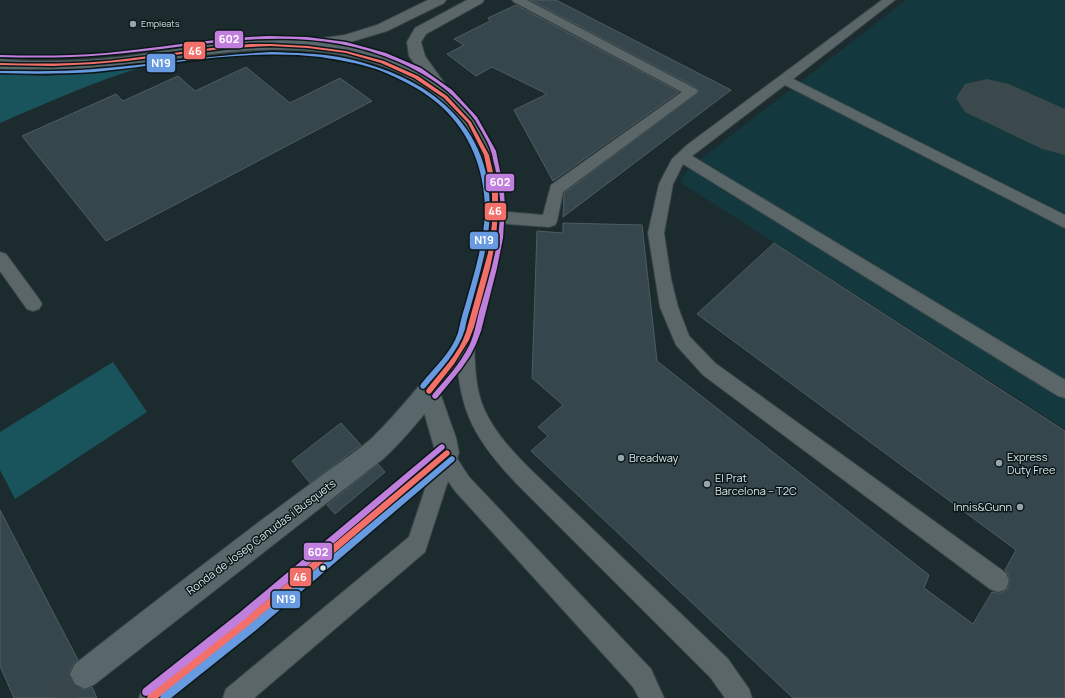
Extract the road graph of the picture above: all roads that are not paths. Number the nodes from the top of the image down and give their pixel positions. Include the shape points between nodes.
1 (439, 0) edge
2 (477, 0) edge
3 (518, 0) edge
4 (889, 0) edge
5 (301, 45) junction
6 (0, 64) edge
7 (783, 79) junction
8 (442, 91) junction
9 (682, 157) junction
10 (495, 217) junction
11 (1065, 222) edge
12 (0, 258) edge
13 (32, 304) dead end
14 (465, 342) junction
15 (1065, 390) edge
16 (429, 391) junction
17 (447, 453) junction
18 (998, 581) dead end
19 (85, 674) tunnel mouth
20 (151, 698) edge
21 (235, 698) edge
22 (652, 698) edge
23 (740, 698) edge

1 - 5 street via 382,28 348,39
2 - 8 street via 420,31 414,42 417,56
3 - 10 lane via 691,92 556,189 549,221
4 - 7 lane
5 - 6 main road, Ronda de Josep Canudas i Busquets via 225,46 122,61 46,67
5 - 8 main road, Ronda de Josep Canudas i Busquets via 348,51 378,59 404,68
7 - 9 lane
7 - 11 lane
8 - 10 main road, Ronda de Josep Canudas i Busquets via 461,110 485,148 492,169
9 - 15 lane
9 - 18 lane via 666,184 656,233 669,307 682,340 709,369
10 - 14 main road, Ronda de Josep Canudas i Busquets via 493,238
12 - 13 lane
14 - 16 main road, Ronda de Josep Canudas i Busquets
14 - 23 lane via 469,390 478,418 489,437 523,475 719,668
16 - 17 street
16 - 19 main road, Ronda de Josep Canudas i Busquets via 378,448
17 - 20 lane via 247,622
17 - 21 lane via 417,544
17 - 22 lane via 448,463 462,484 642,678

